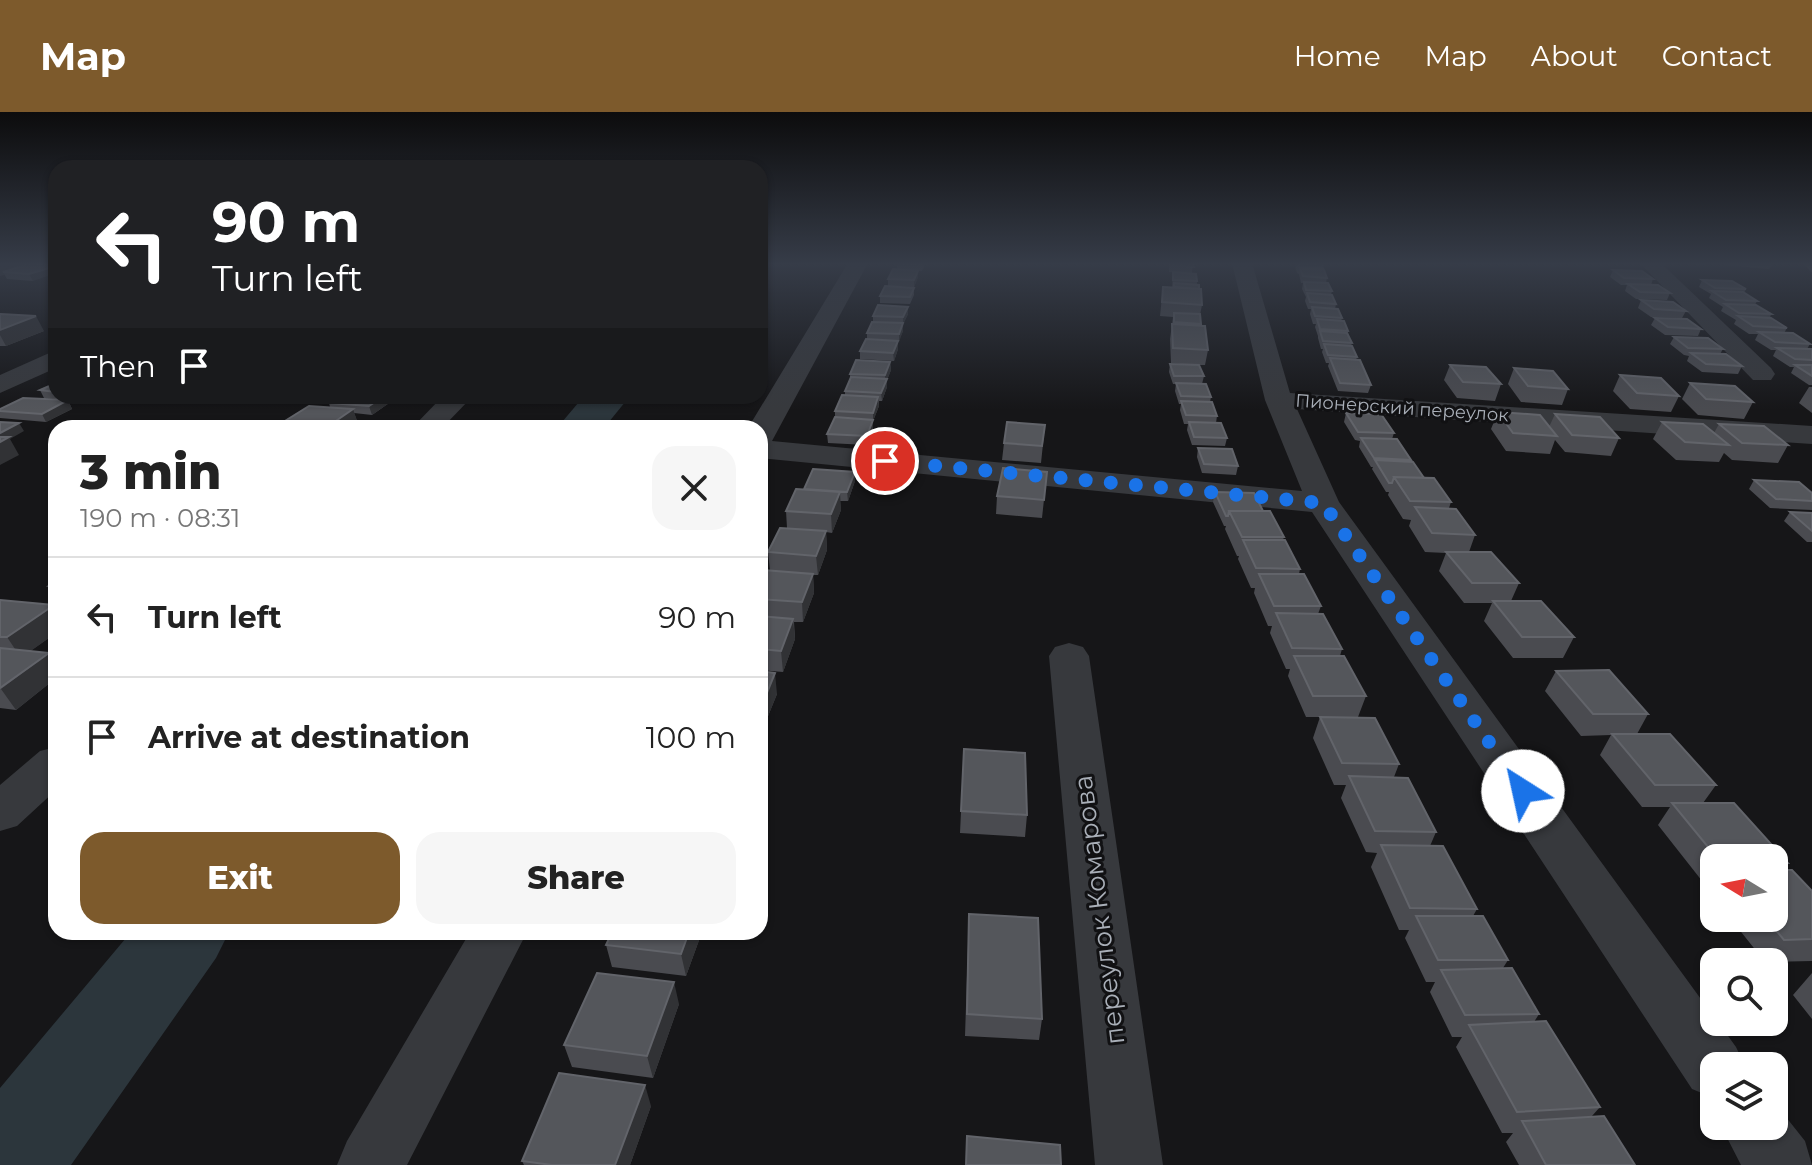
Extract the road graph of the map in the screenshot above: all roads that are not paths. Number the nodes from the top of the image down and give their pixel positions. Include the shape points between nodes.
1 (830, 312) edge
2 (1255, 312) edge
3 (1700, 312) edge
4 (48, 362) edge
5 (1762, 374) dead end
6 (0, 385) edge
7 (1279, 400) junction
8 (451, 404) edge
9 (434, 420) edge
10 (767, 420) edge
11 (1779, 433) junction
12 (1812, 435) edge
13 (768, 450) edge
14 (1812, 461) edge
15 (1323, 503) junction
16 (1069, 656) dead end
17 (48, 770) edge
18 (0, 813) edge
19 (495, 940) edge
20 (1703, 1052) edge
21 (1764, 1140) edge
22 (371, 1165) edge
23 (1129, 1165) edge
24 (1781, 1165) edge

1 - 10 street
2 - 7 street
3 - 5 street
4 - 6 street
7 - 11 street, Пионерский переулок
7 - 15 street
8 - 9 street
11 - 12 street, Пионерский переулок
11 - 14 street
13 - 15 street
15 - 20 street
16 - 23 street, переулок Комарова
17 - 18 street
19 - 22 street
21 - 24 street

